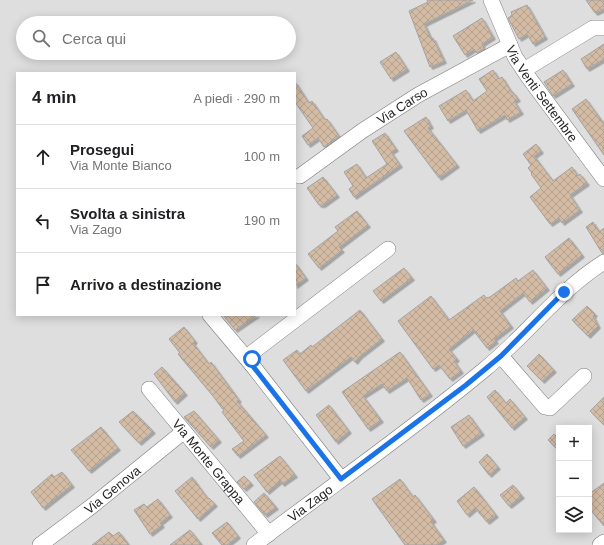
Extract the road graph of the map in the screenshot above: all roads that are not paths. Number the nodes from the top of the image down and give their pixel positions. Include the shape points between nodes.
1 (492, 0) edge
2 (604, 28) edge
3 (510, 46) junction
4 (524, 70) junction
5 (300, 176) dead end
6 (604, 179) edge
7 (388, 249) dead end
8 (604, 262) edge
9 (211, 316) edge
10 (501, 356) junction
11 (252, 365) junction
12 (584, 376) dead end
13 (149, 390) dead end
14 (183, 432) junction
15 (341, 479) junction
16 (269, 534) junction
17 (604, 542) edge
18 (40, 545) edge
19 (254, 545) edge
20 (600, 545) edge

1 - 3 street, Via Venti Settembre
2 - 4 street via 593,28
3 - 4 street, Via Venti Settembre
3 - 5 street, Via Carso via 418,95 362,131
4 - 6 street, Via Venti Settembre
7 - 11 street via 253,352
8 - 10 street, Via Zago via 564,292
9 - 11 street
10 - 12 street via 546,408 550,408
10 - 15 street, Via Zago
11 - 15 street
13 - 14 street, Via Monte Grappa
14 - 16 street, Via Monte Grappa
14 - 18 street, Via Genova
15 - 16 street, Via Zago
16 - 19 street, Via Zago
17 - 20 street

